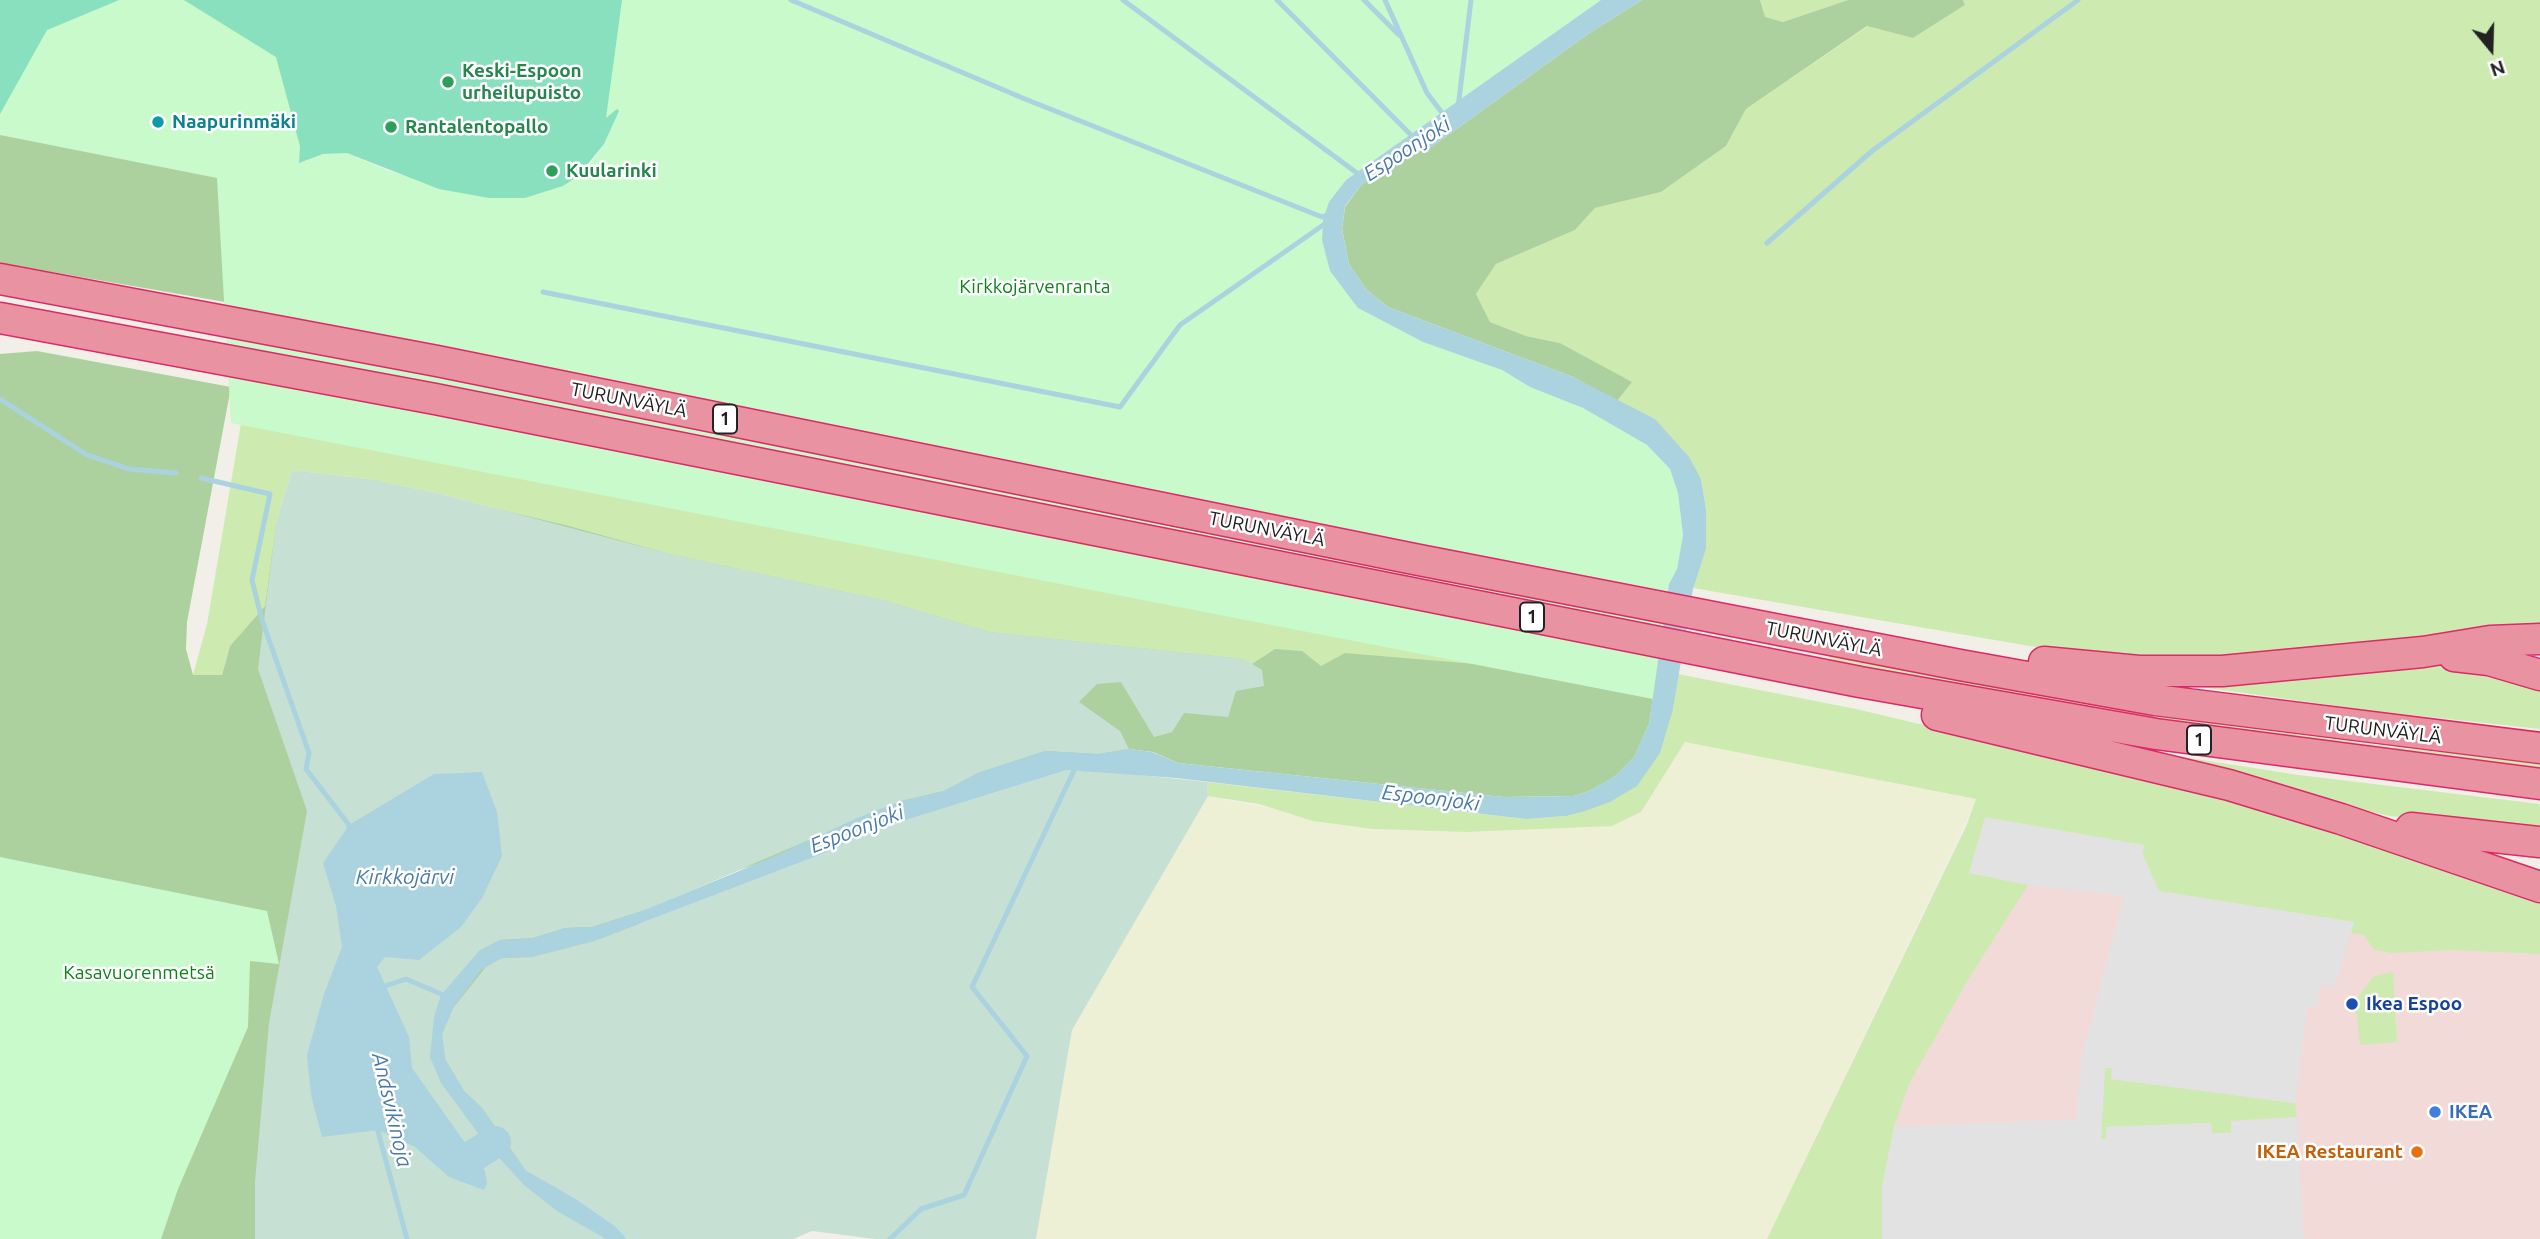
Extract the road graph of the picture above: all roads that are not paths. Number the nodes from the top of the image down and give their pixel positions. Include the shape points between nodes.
1 (0, 279) edge
2 (0, 318) edge
3 (2540, 639) edge
4 (2423, 652) junction
5 (1960, 665) junction
6 (2540, 675) edge
7 (1860, 682) junction
8 (2540, 748) edge
9 (2540, 784) edge
10 (2341, 819) junction
11 (2540, 842) edge
12 (2540, 887) edge

1 - 5 highway, TURUNVÄYLÄ / 1 via 451,364
2 - 7 highway, TURUNVÄYLÄ / 1 via 435,398
3 - 4 highway via 2490,641
4 - 5 highway via 2222,671 2139,671 2032,661
4 - 6 highway via 2489,660
5 - 8 highway, TURUNVÄYLÄ / 1 via 2155,700
7 - 9 highway, TURUNVÄYLÄ / 1 via 2156,734
7 - 10 highway via 1921,711 2189,774
10 - 11 highway
10 - 12 highway

